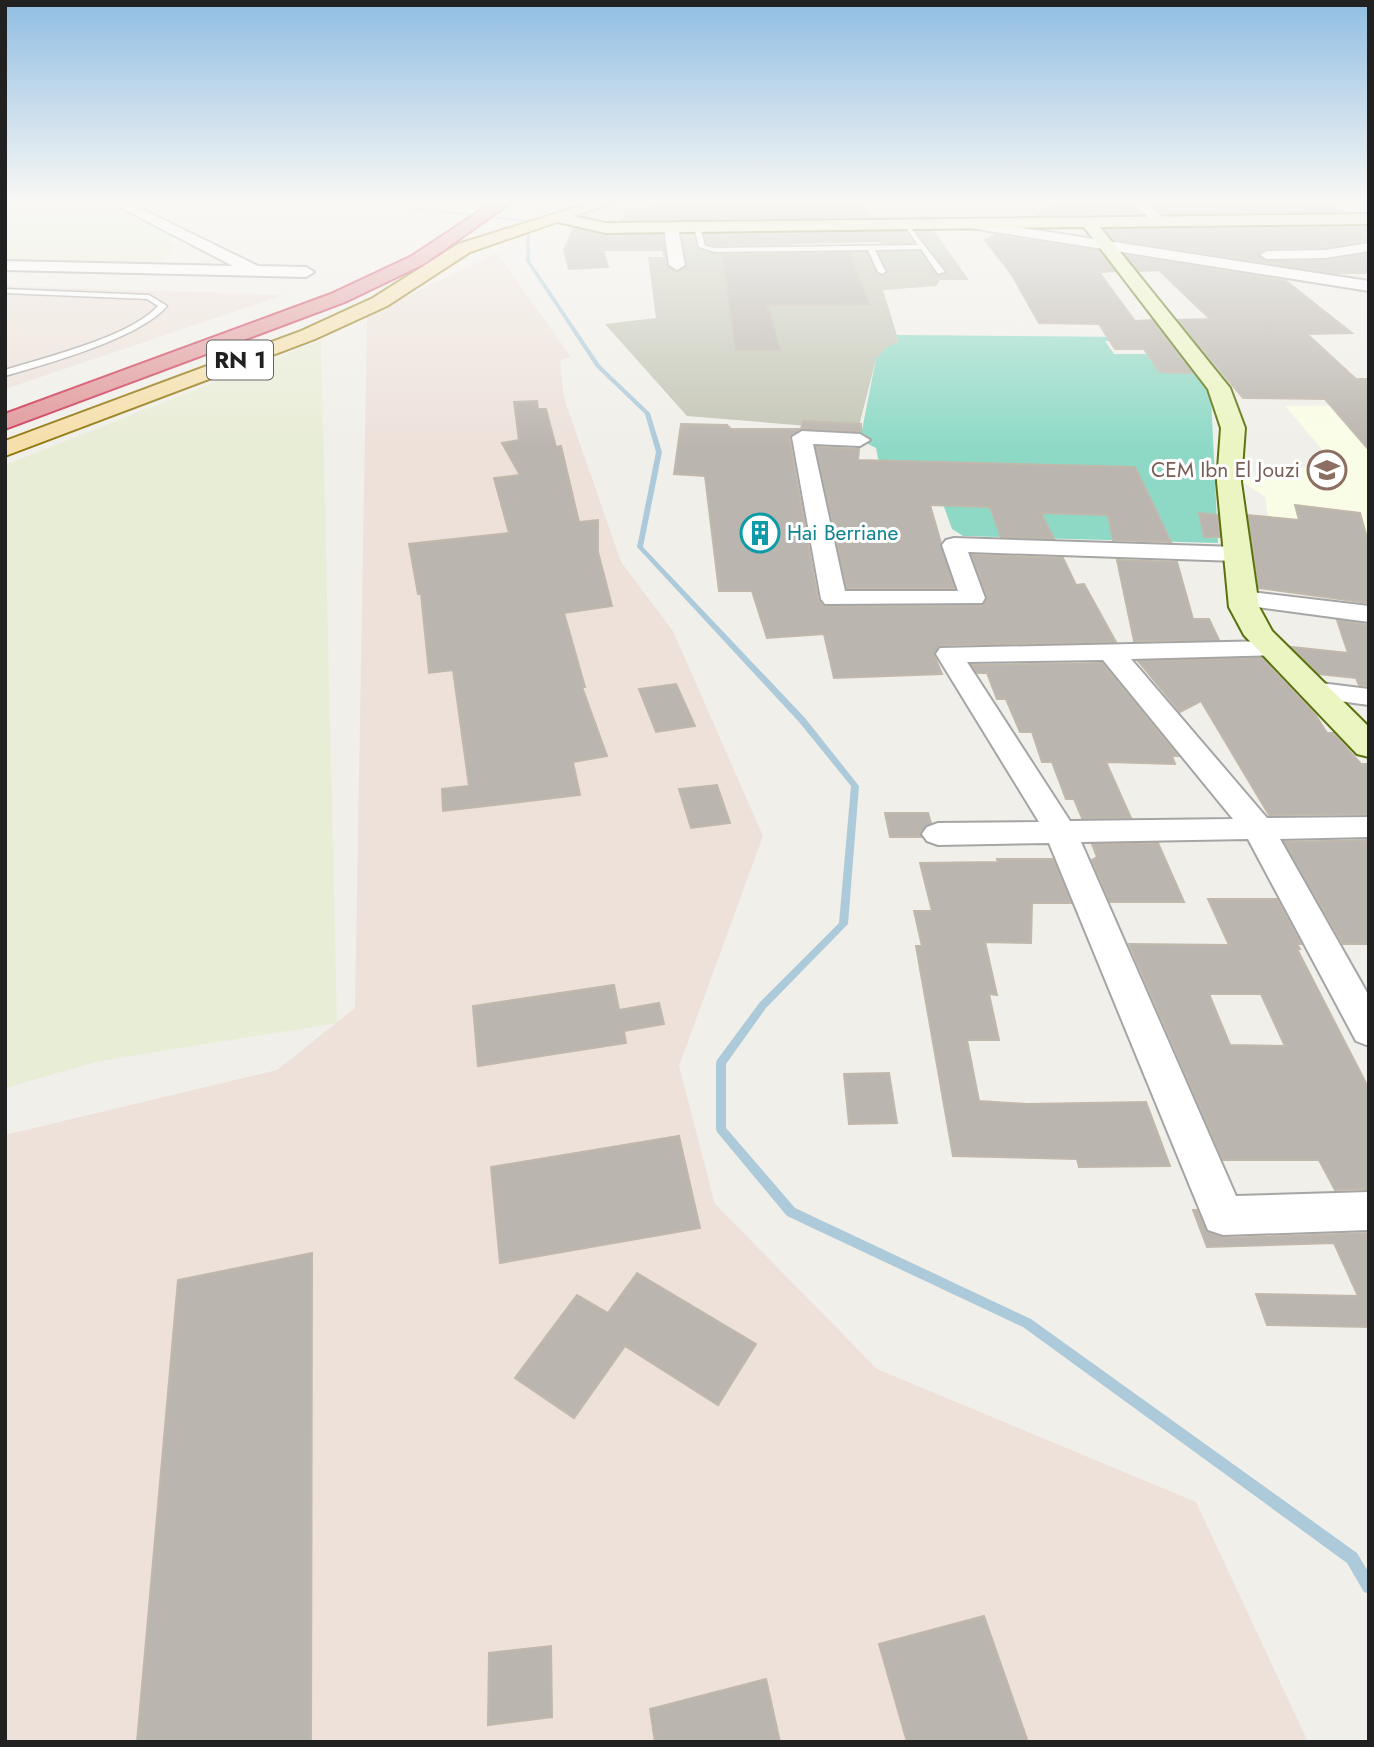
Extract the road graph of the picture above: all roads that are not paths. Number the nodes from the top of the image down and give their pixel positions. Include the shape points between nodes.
1 (337, 285) edge
2 (366, 285) edge
3 (407, 285) edge
4 (1135, 285) edge
5 (5, 291) edge
6 (5, 373) edge
7 (5, 405) edge
8 (5, 422) edge
9 (860, 440) dead end
10 (5, 449) edge
11 (1237, 554) junction
12 (1243, 599) junction
13 (1369, 614) edge
14 (1272, 649) junction
15 (1111, 652) junction
16 (1312, 691) junction
17 (1369, 697) edge
18 (1369, 747) edge
19 (1257, 827) junction
20 (1369, 827) edge
21 (1061, 832) junction
22 (938, 834) dead end
23 (1369, 1031) edge
24 (1369, 1211) edge

1 - 7 highway
2 - 8 highway
3 - 10 main road, RN 1 via 308,335
4 - 11 main road via 1219,388 1233,428 1229,482
5 - 6 lane via 149,297 163,306 160,314 136,327
9 - 11 street via 802,437 834,599 973,598 954,545
11 - 12 main road
12 - 13 street
12 - 14 main road via 1259,635
14 - 15 street
14 - 16 main road
15 - 19 street
15 - 21 street via 949,654
16 - 17 street
16 - 18 main road
19 - 20 street
19 - 21 street
19 - 23 street
21 - 22 street
21 - 24 street via 1223,1216

